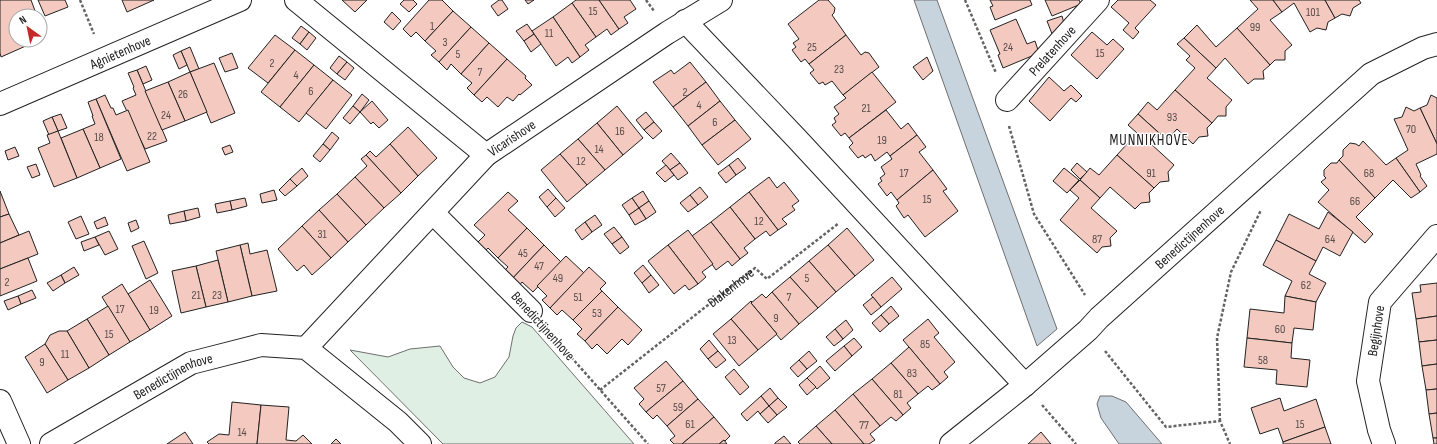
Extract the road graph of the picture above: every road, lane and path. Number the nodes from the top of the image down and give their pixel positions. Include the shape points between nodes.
1 (80, 0) edge
2 (240, 0) edge
3 (296, 0) edge
4 (721, 0) edge
5 (965, 0) edge
6 (1098, 0) edge
7 (685, 21) junction
8 (1437, 44) edge
9 (105, 58) junction
10 (1007, 100) junction
11 (0, 104) edge
12 (486, 155) junction
13 (860, 207) junction
14 (1262, 207) dead end
15 (433, 213) junction
16 (1437, 236) edge
17 (531, 311) joint
18 (1094, 324) junction
19 (306, 348) junction
20 (1025, 385) junction
21 (600, 390) junction
22 (0, 401) edge
23 (1220, 421) junction
24 (19, 444) edge
25 (51, 444) edge
26 (420, 444) edge
27 (648, 444) edge
28 (951, 444) edge
29 (1076, 444) edge
30 (1230, 444) edge
31 (1384, 444) edge

1 - 9 path
2 - 9 street, Agnietenhove
3 - 12 street, Vicarishove
4 - 7 street, Vicarishove
5 - 10 path
6 - 10 street, Prelatenhove
7 - 12 street, Vicarishove
7 - 13 street
8 - 18 street, Benedictijnenhove via 1371,74
9 - 11 street, Agnietenhove
10 - 18 path via 1007,118 1034,214
12 - 15 street
13 - 20 street
13 - 21 path, Diakenhove via 767,279 755,268
14 - 23 path via 1231,272 1217,338
15 - 17 street, Benedictijnenhove
15 - 19 street
16 - 31 street, Begijnhove via 1380,302 1368,381
17 - 21 path, Benedictijnenhove
18 - 20 street, Benedictijnenhove
18 - 23 path via 1166,427
19 - 25 street, Benedictijnenhove via 261,345 191,363
19 - 26 street via 398,422
20 - 28 street, Benedictijnenhove
20 - 29 path
21 - 27 path, Benedictijnenhove
22 - 24 street
23 - 30 path

